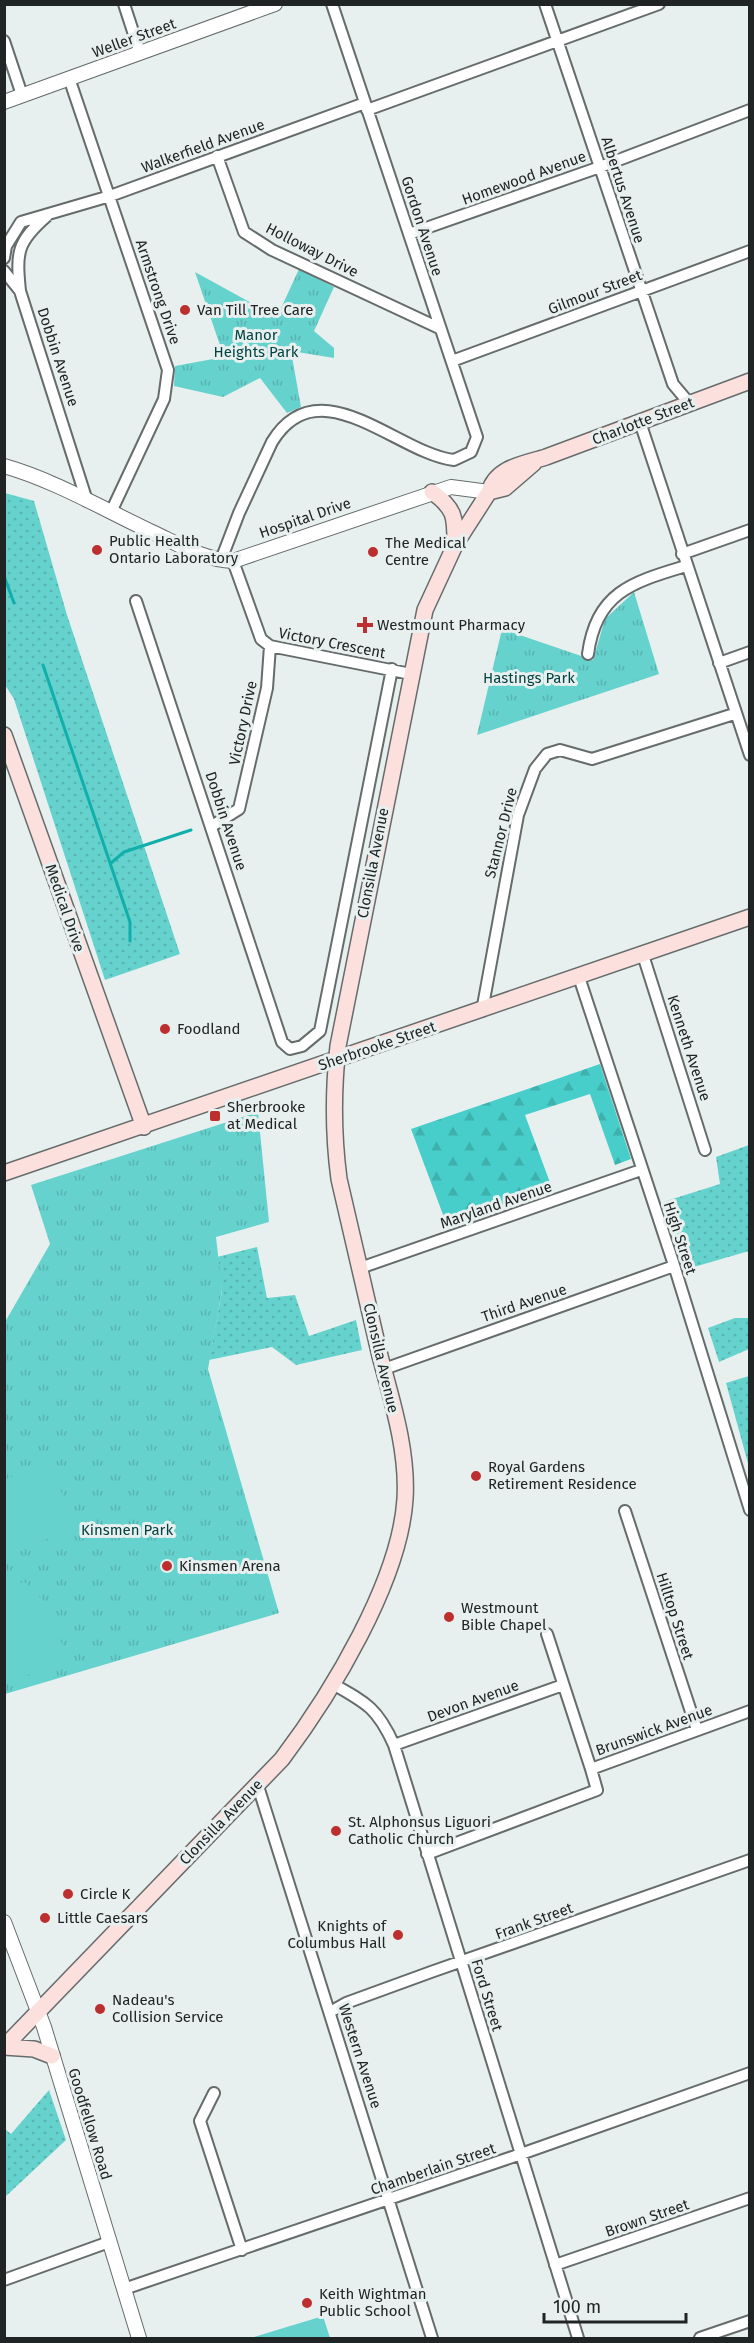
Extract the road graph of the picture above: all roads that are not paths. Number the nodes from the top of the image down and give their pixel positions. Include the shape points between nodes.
1 (124, 4) edge
2 (332, 4) edge
3 (545, 4) edge
4 (659, 4) edge
5 (266, 6) edge
6 (4, 41) edge
7 (557, 41) junction
8 (140, 53) junction
9 (69, 78) junction
10 (22, 95) junction
11 (4, 102) edge
12 (366, 107) junction
13 (750, 110) edge
14 (217, 156) junction
15 (600, 167) junction
16 (110, 196) junction
17 (50, 214) junction
18 (409, 234) junction
19 (750, 251) edge
20 (4, 258) edge
21 (4, 271) edge
22 (641, 290) junction
23 (20, 291) junction
24 (439, 328) junction
25 (452, 362) junction
26 (750, 381) edge
27 (673, 384) junction
28 (689, 404) junction
29 (671, 410) junction
30 (640, 422) junction
31 (4, 466) edge
32 (432, 492) junction
33 (489, 492) junction
34 (87, 501) junction
35 (111, 512) junction
36 (750, 530) edge
37 (455, 545) junction
38 (682, 554) junction
39 (227, 560) junction
40 (686, 566) junction
41 (136, 601) dead end
42 (270, 646) junction
43 (750, 652) edge
44 (588, 654) dead end
45 (719, 663) junction
46 (392, 669) junction
47 (411, 674) junction
48 (734, 714) junction
49 (6, 743) edge
50 (750, 755) edge
51 (212, 826) junction
52 (750, 917) edge
53 (643, 955) junction
54 (579, 977) junction
55 (482, 1011) junction
56 (290, 1049) joint
57 (336, 1060) junction
58 (140, 1128) junction
59 (705, 1150) dead end
60 (641, 1170) junction
61 (4, 1173) edge
62 (674, 1266) junction
63 (360, 1268) junction
64 (384, 1369) junction
65 (750, 1510) edge
66 (625, 1511) dead end
67 (548, 1634) dead end
68 (333, 1684) junction
69 (563, 1685) junction
70 (750, 1711) edge
71 (698, 1730) junction
72 (394, 1745) junction
73 (591, 1769) junction
74 (257, 1784) junction
75 (427, 1854) junction
76 (750, 1860) edge
77 (4, 1922) edge
78 (461, 1962) junction
79 (37, 2011) junction
80 (330, 2012) junction
81 (4, 2047) edge
82 (52, 2056) junction
83 (750, 2073) edge
84 (214, 2092) dead end
85 (521, 2154) junction
86 (750, 2198) edge
87 (389, 2199) junction
88 (109, 2242) junction
89 (242, 2250) junction
90 (555, 2265) junction
91 (4, 2280) edge
92 (124, 2289) junction
93 (750, 2321) edge
94 (139, 2338) edge
95 (432, 2338) edge
96 (578, 2338) edge
97 (700, 2338) edge

1 - 8 street
2 - 12 street, Gordon Avenue
3 - 7 street, Albertus Avenue
4 - 7 street, Walkerfield Avenue
5 - 8 street, Weller Street
6 - 10 street
7 - 12 street, Walkerfield Avenue
7 - 15 street, Albertus Avenue
8 - 9 street, Weller Street
9 - 10 street, Weller Street
9 - 16 street, Armstrong Drive
10 - 11 street, Weller Street
12 - 14 street, Walkerfield Avenue
12 - 18 street, Gordon Avenue
13 - 15 street, Homewood Avenue
14 - 16 street, Walkerfield Avenue
14 - 24 street, Holloway Drive via 244,232 272,250
15 - 18 street, Homewood Avenue
15 - 22 street, Albertus Avenue
16 - 17 street, Walkerfield Avenue
16 - 35 street, Armstrong Drive via 168,370 164,399
17 - 20 street via 21,222 6,246
17 - 23 street, Dobbin Avenue via 26,234 17,261
18 - 24 street, Gordon Avenue
19 - 22 street, Gilmour Street
21 - 23 street, Dobbin Avenue
22 - 25 street, Gilmour Street
22 - 27 street, Albertus Avenue
23 - 34 street, Dobbin Avenue
24 - 25 street, Gordon Avenue
25 - 39 street, Gordon Avenue via 477,437 467,455 447,459 338,412 297,417 272,442 239,513
26 - 28 main road, Charlotte Street
27 - 28 street, Albertus Avenue
27 - 29 street, Albertus Avenue
28 - 29 main road, Charlotte Street
29 - 30 main road, Charlotte Street
30 - 33 main road, Charlotte Street via 514,466 492,480
30 - 38 street
31 - 34 street
32 - 33 street, Hospital Drive via 461,486
32 - 37 main road via 446,502 454,515
32 - 39 street, Hospital Drive
33 - 37 main road, Charlotte Street
34 - 35 street
35 - 39 street via 200,555
36 - 38 street
37 - 47 main road, Clonsilla Avenue via 425,610
38 - 40 street
39 - 42 street, Victory Crescent via 261,639
40 - 44 street via 625,589 603,608 591,630
40 - 45 street
41 - 51 street, Dobbin Avenue
42 - 46 street, Victory Crescent
42 - 51 street, Victory Drive via 267,688 239,809
43 - 45 street
45 - 48 street
46 - 47 street, Victory Crescent
46 - 56 street, Clonsilla Avenue via 320,1031 302,1046
47 - 57 main road, Clonsilla Avenue
48 - 50 street
48 - 55 street, Stannor Drive via 592,759 560,750 547,754 535,769 518,815
49 - 58 main road, Medical Drive via 126,1082 123,1089
51 - 56 street, Dobbin Avenue via 282,1042
52 - 53 main road, Sherbrooke Street
53 - 54 main road, Sherbrooke Street
53 - 59 street, Kenneth Avenue
54 - 55 main road, Sherbrooke Street
54 - 60 street, High Street
55 - 57 main road, Sherbrooke Street
57 - 58 main road, Sherbrooke Street
57 - 63 main road, Clonsilla Avenue via 334,1139 339,1179
58 - 61 main road, Sherbrooke Street
60 - 62 street, High Street
60 - 63 street, Maryland Avenue
62 - 64 street, Third Avenue
62 - 65 street, High Street
63 - 64 main road, Clonsilla Avenue
64 - 68 main road, Clonsilla Avenue via 402,1451 405,1498 398,1543 382,1587
66 - 71 street, Hilltop Street
67 - 69 street
68 - 72 street, Ford Street via 369,1705 382,1719
68 - 74 main road, Clonsilla Avenue via 314,1717
69 - 72 street, Devon Avenue
69 - 73 street
70 - 71 street, Brunswick Avenue
71 - 73 street, Brunswick Avenue
72 - 75 street, Ford Street
73 - 75 street, Brunswick Avenue via 597,1790
74 - 79 main road, Clonsilla Avenue
74 - 80 street, Western Avenue
75 - 78 street, Ford Street
76 - 78 street, Frank Street
77 - 79 street, Goodfellow Road
78 - 80 street, Frank Street
78 - 85 street, Ford Street
79 - 81 main road, Clonsilla Avenue
79 - 82 street, Goodfellow Road
80 - 87 street, Western Avenue
81 - 82 main road via 34,2049
82 - 88 street, Goodfellow Road
83 - 85 street, Chamberlain Street
84 - 89 street via 200,2121
85 - 87 street, Chamberlain Street
85 - 90 street, Ford Street
86 - 90 street, Brown Street
87 - 89 street, Chamberlain Street
87 - 95 street, Western Avenue
88 - 91 street
88 - 92 street, Goodfellow Road
89 - 92 street, Chamberlain Street
90 - 96 street, Ford Street
92 - 94 street, Goodfellow Road
93 - 97 street

